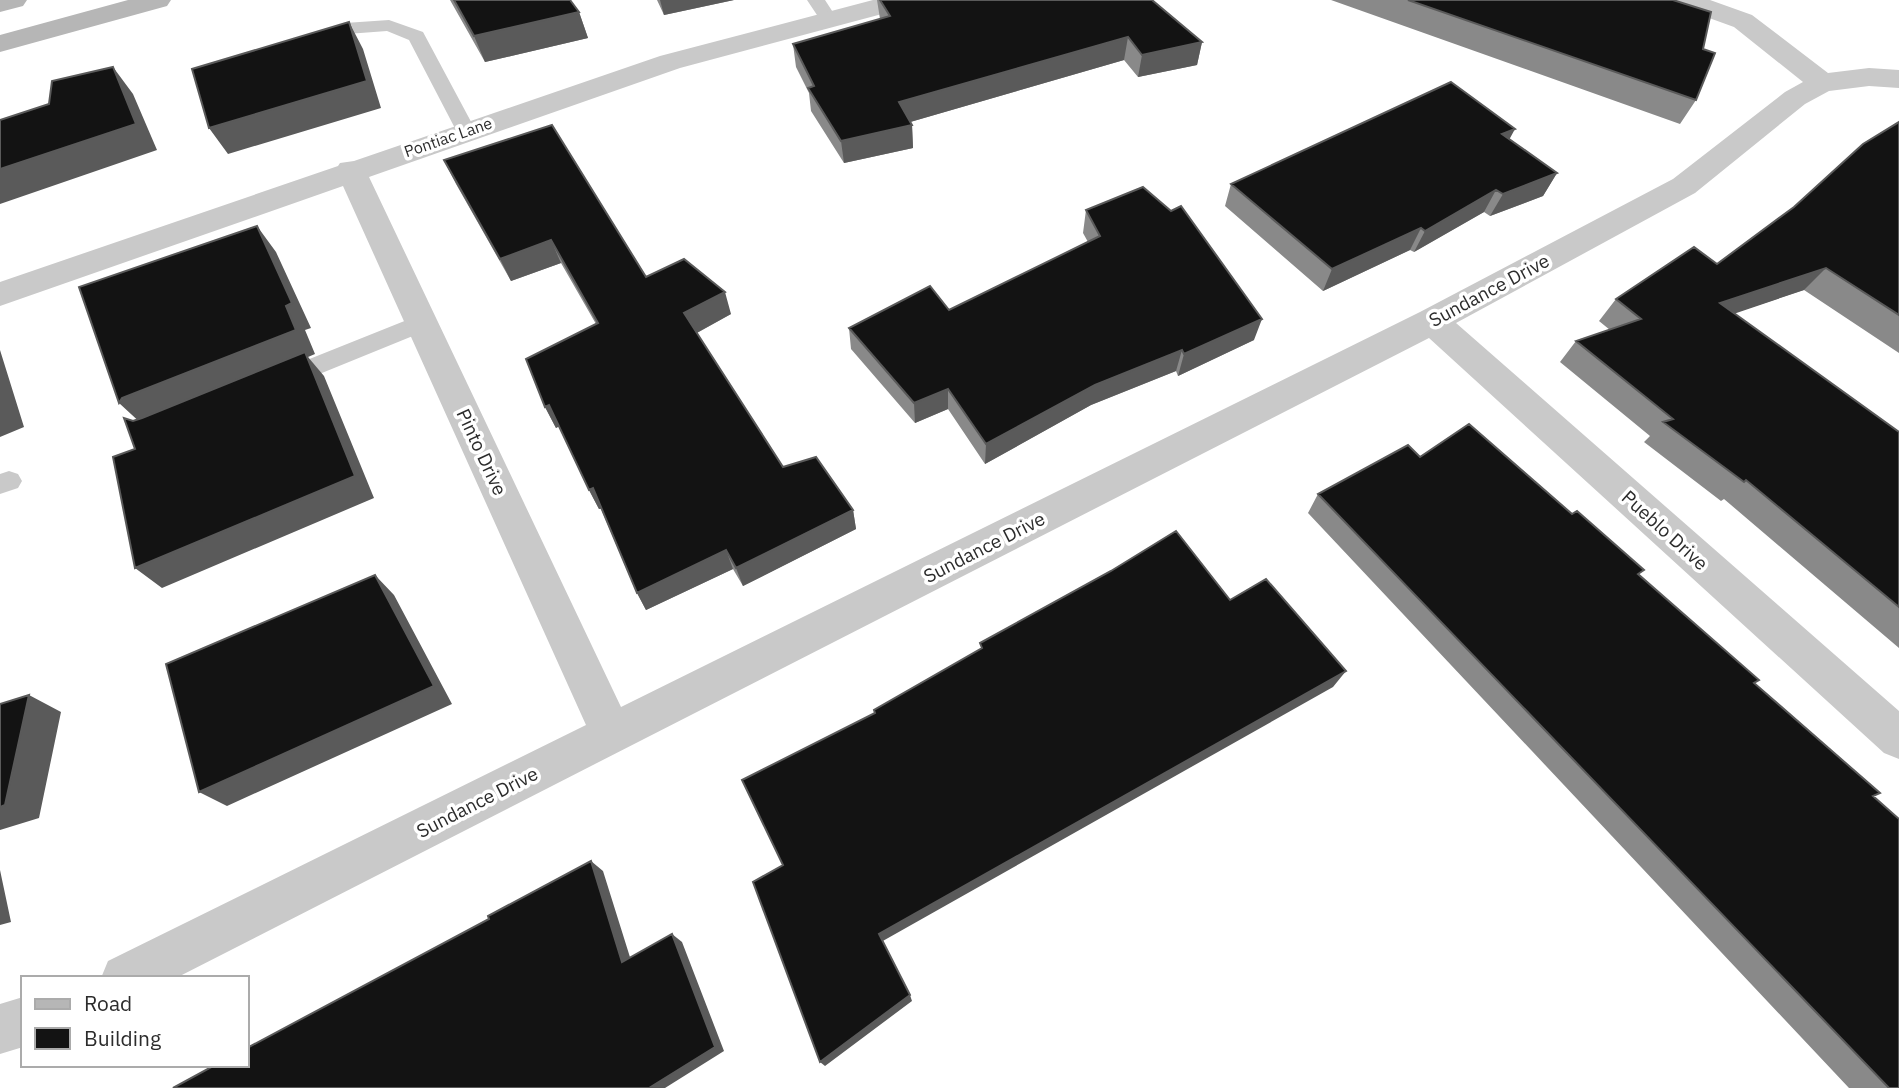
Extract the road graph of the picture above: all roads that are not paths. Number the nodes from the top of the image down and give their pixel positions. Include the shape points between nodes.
1 (14, 0) edge
2 (158, 0) edge
3 (903, 0) edge
4 (1685, 0) edge
5 (0, 4) edge
6 (822, 10) edge
7 (297, 43) edge
8 (0, 44) edge
9 (1899, 79) edge
10 (1822, 83) junction
11 (466, 131) junction
12 (351, 170) junction
13 (0, 294) edge
14 (1432, 321) junction
15 (422, 323) junction
16 (258, 390) edge
17 (612, 734) junction
18 (1899, 739) edge
19 (129, 976) edge
20 (21, 1023) edge
21 (0, 1029) edge

1 - 5 main road
2 - 8 main road
3 - 6 street, Pontiac Lane
4 - 10 street via 1743,21
6 - 11 street, Pontiac Lane
7 - 11 lane via 345,29 389,25 416,36
9 - 10 street via 1869,77
10 - 14 street, Sundance Drive via 1684,186
11 - 12 street, Pontiac Lane
12 - 13 street, Pontiac Lane
12 - 15 street, Pinto Drive
14 - 17 street, Sundance Drive
14 - 18 street, Pueblo Drive
15 - 16 lane
15 - 17 street, Pinto Drive
17 - 19 street, Sundance Drive
20 - 21 street

